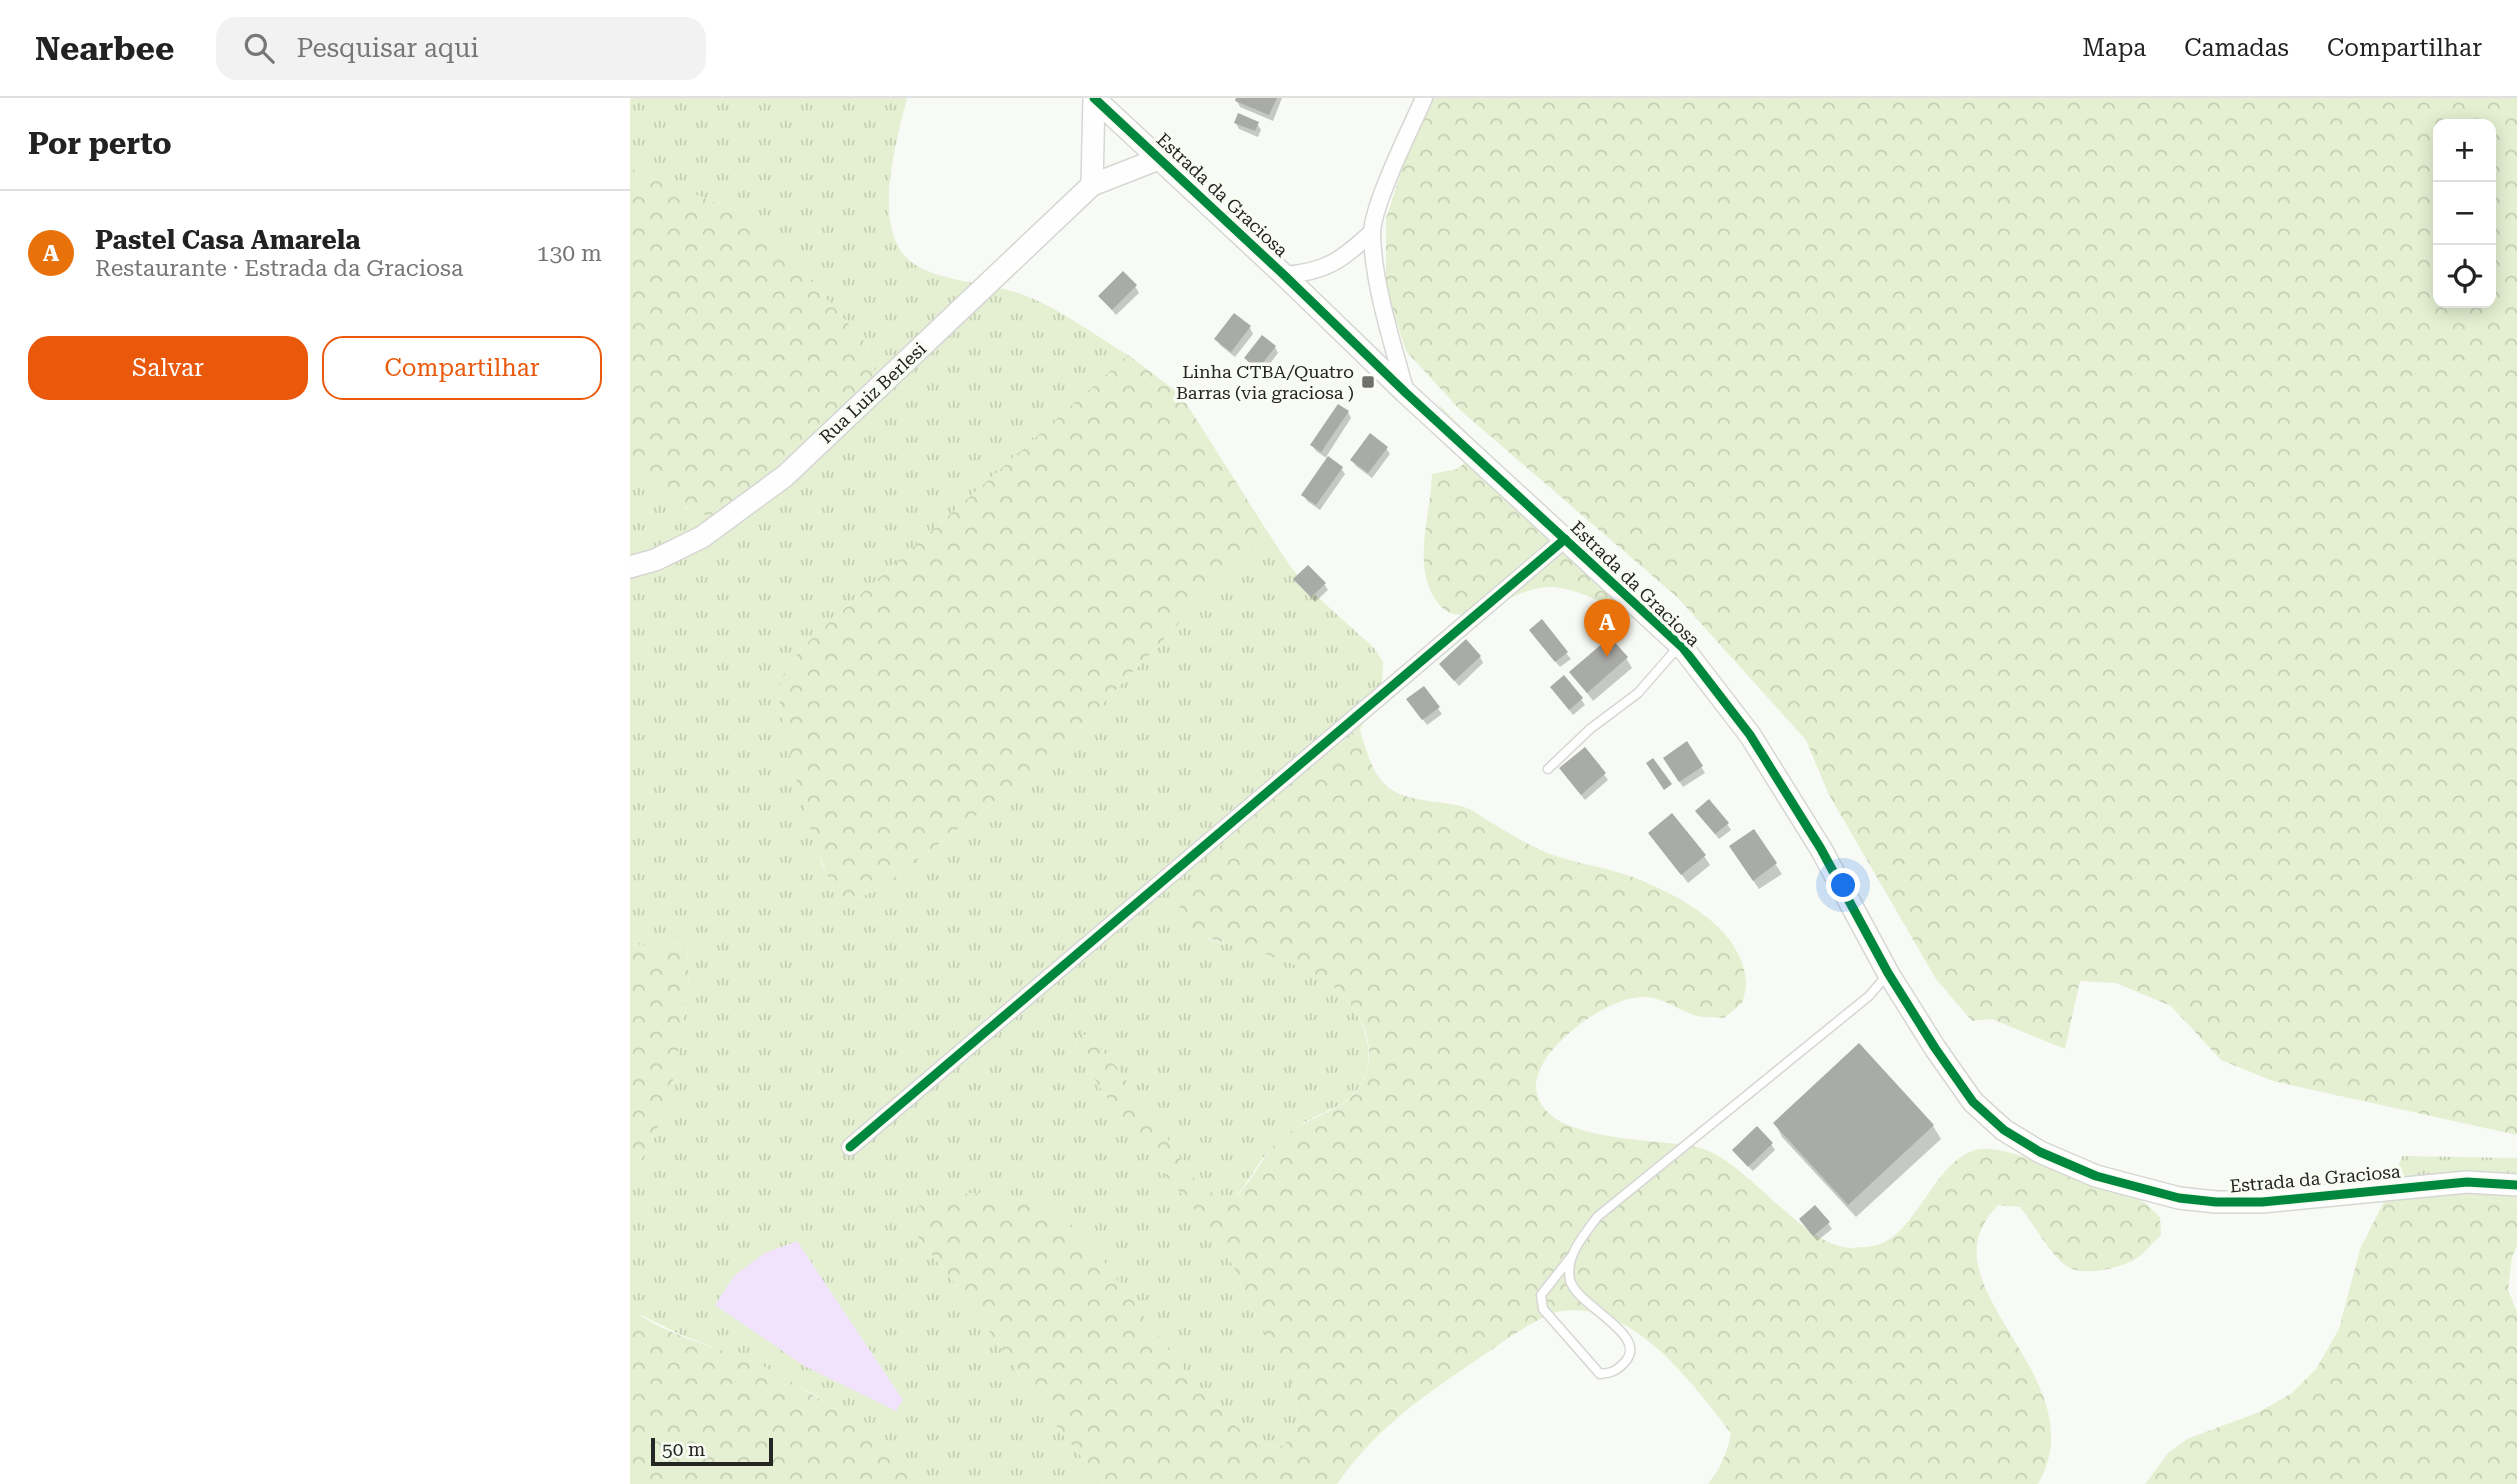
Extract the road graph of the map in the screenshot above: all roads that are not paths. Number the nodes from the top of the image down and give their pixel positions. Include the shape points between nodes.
1 (1094, 98) edge
2 (1423, 98) edge
3 (1161, 158) junction
4 (1092, 185) junction
5 (1372, 232) junction
6 (1284, 275) junction
7 (1406, 393) junction
8 (1565, 539) junction
9 (630, 568) edge
10 (1684, 648) junction
11 (1548, 769) dead end
12 (1888, 973) junction
13 (850, 1147) dead end
14 (2517, 1185) edge
15 (1570, 1257) junction

1 - 3 main road, Estrada da Graciosa
1 - 4 main road
2 - 5 street via 1380,201
3 - 4 main road, Rua Luiz Berlesi
3 - 6 main road, Estrada da Graciosa
4 - 9 main road, Rua Luiz Berlesi via 785,476 702,537
5 - 6 street via 1331,265
5 - 7 street via 1379,286
6 - 7 main road, Estrada da Graciosa
7 - 8 main road, Estrada da Graciosa
8 - 10 main road, Estrada da Graciosa
8 - 13 street
10 - 11 lane
10 - 12 main road, Estrada da Graciosa via 1757,746 1821,849
12 - 14 main road, Estrada da Graciosa via 1973,1102 2004,1130 2040,1152 2096,1176 2179,1198 2216,1202 2262,1202 2467,1182
12 - 15 lane via 1869,996 1597,1217
15 - 15 lane via 1541,1295 1543,1309 1600,1374 1613,1373 1627,1360 1630,1347 1625,1334 1582,1299 1570,1282

